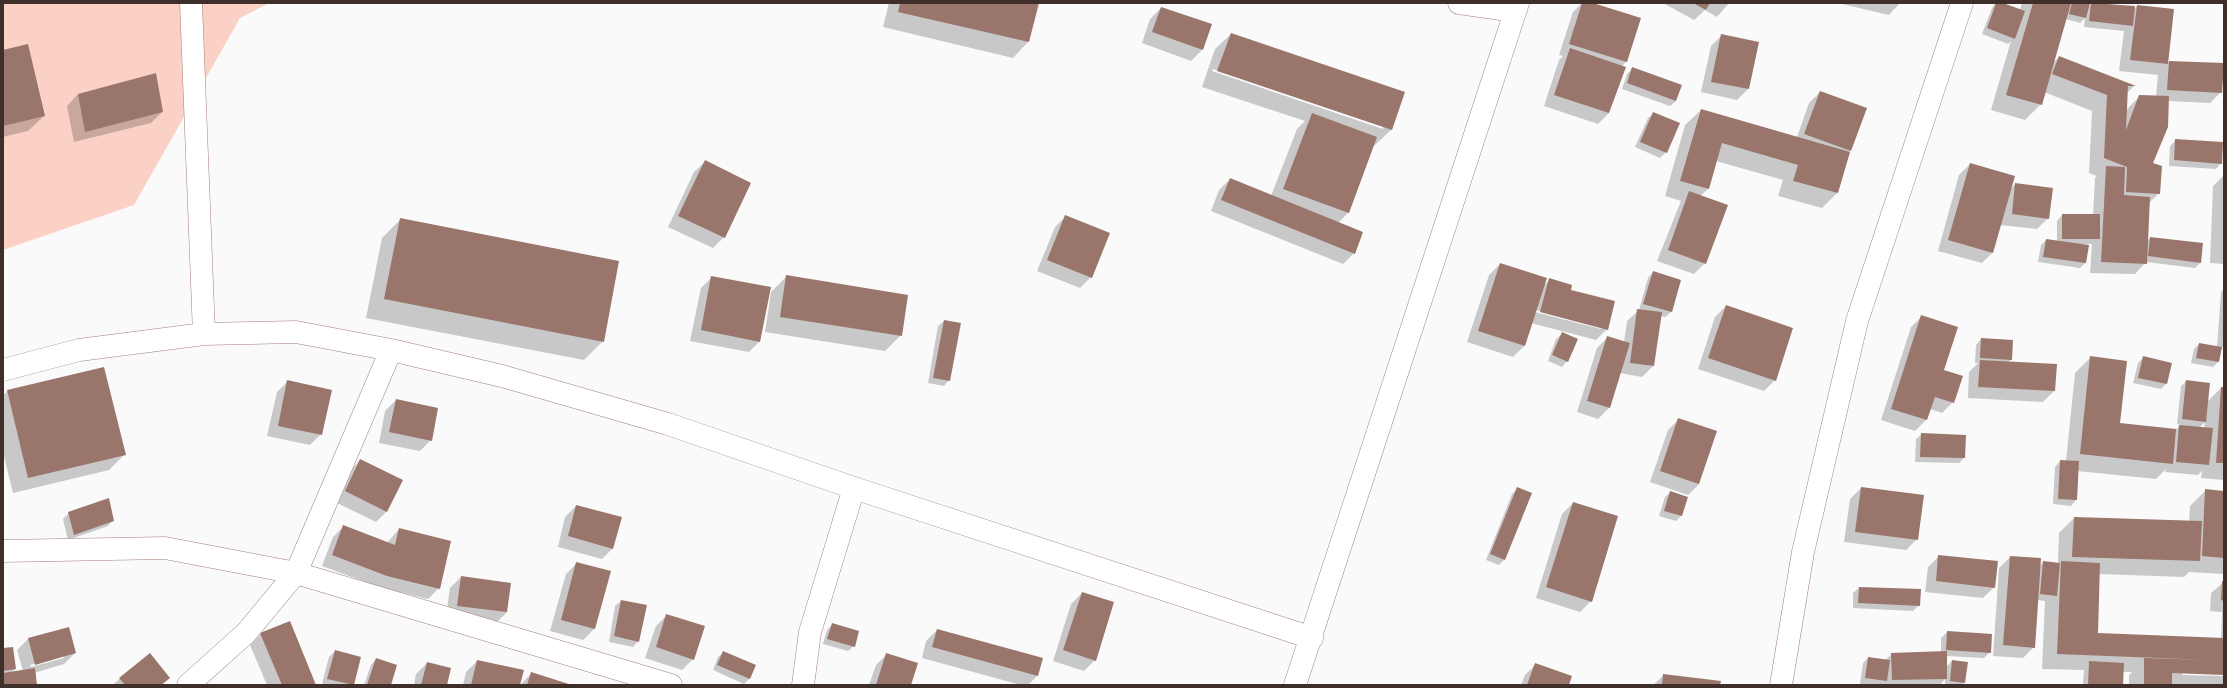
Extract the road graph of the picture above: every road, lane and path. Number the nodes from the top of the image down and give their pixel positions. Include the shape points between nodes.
1 (191, 3) edge
2 (1459, 3) edge
3 (1962, 3) edge
4 (1517, 7) edge
5 (204, 334) junction
6 (391, 350) junction
7 (3, 370) edge
8 (854, 488) junction
9 (3, 551) edge
10 (296, 573) junction
11 (1312, 638) junction
12 (188, 685) edge
13 (671, 685) edge
14 (803, 685) edge
15 (1295, 685) edge
16 (1781, 685) edge

1 - 5 street
2 - 4 street
3 - 16 street via 1858,321 1804,552
4 - 11 street
5 - 6 street via 296,332
5 - 7 street via 79,350
6 - 8 street via 502,376 668,424
6 - 10 street
8 - 11 street
8 - 14 street via 810,632
9 - 10 street via 165,548
10 - 12 street via 246,633
10 - 13 street
11 - 15 street

